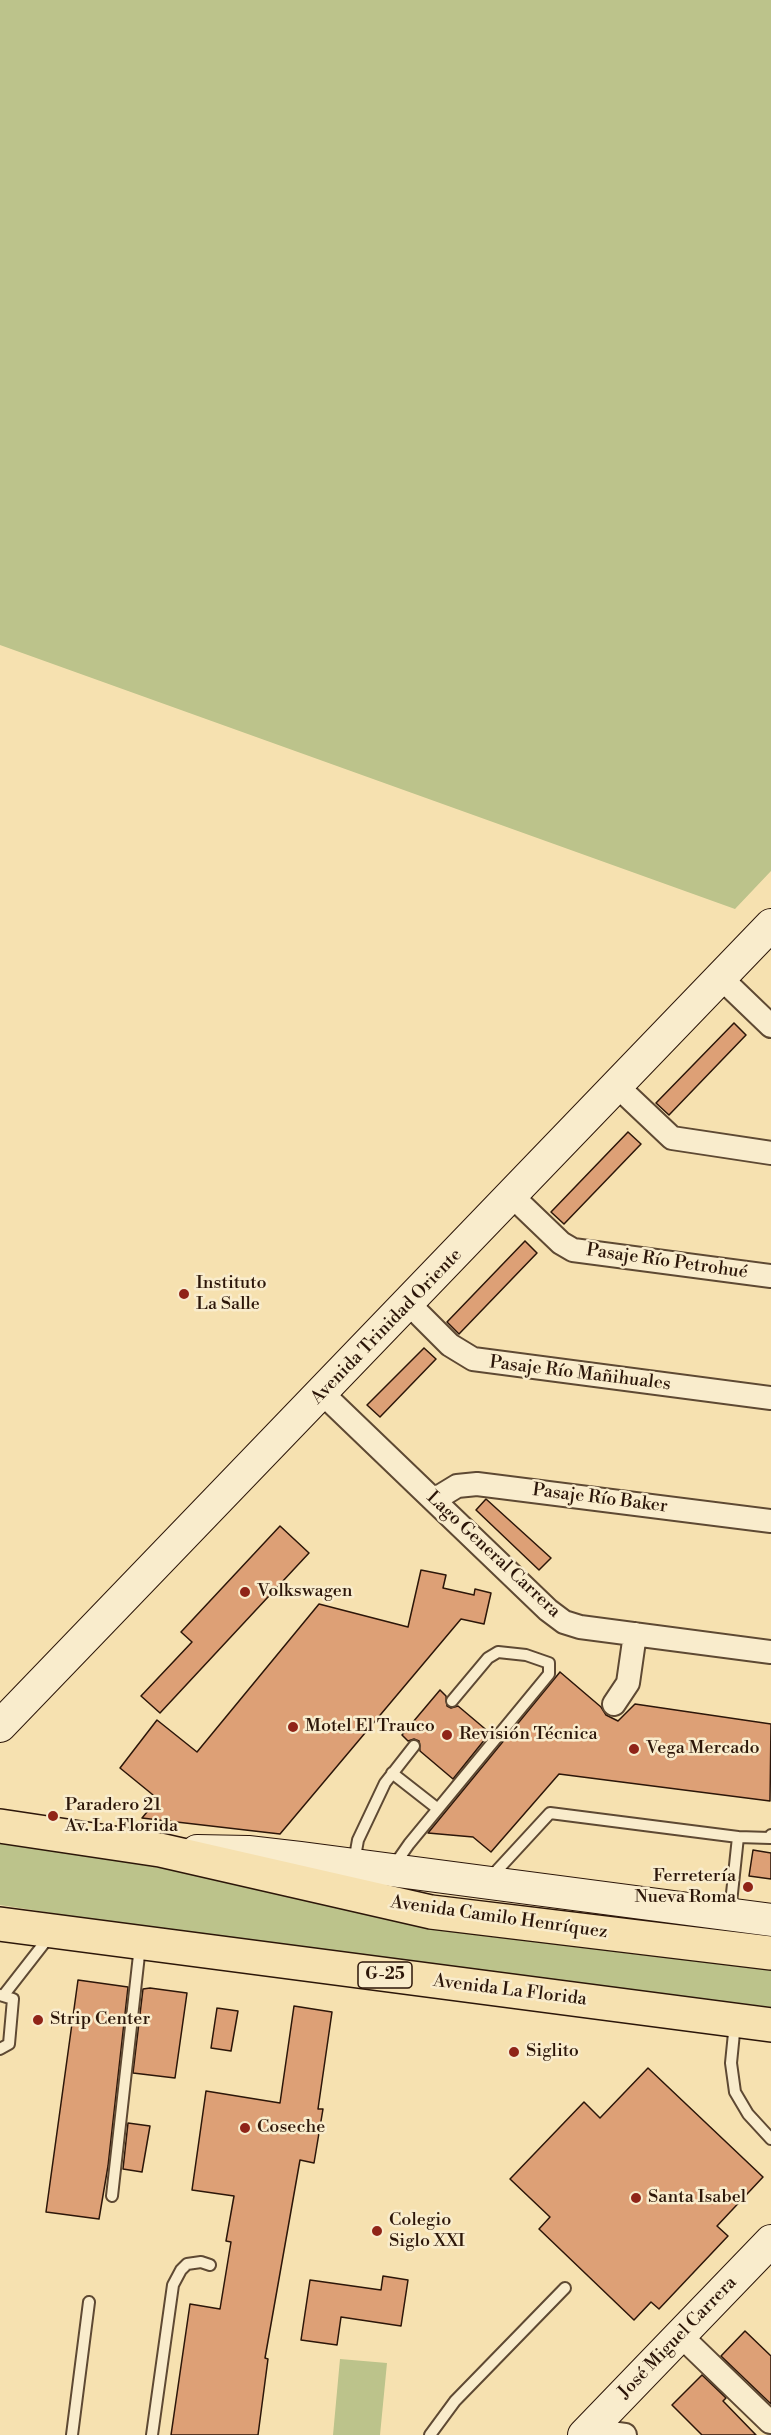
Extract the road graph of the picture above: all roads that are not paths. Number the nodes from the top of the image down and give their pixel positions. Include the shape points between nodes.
1 (771, 925) edge
2 (721, 978) junction
3 (771, 1026) edge
4 (617, 1086) junction
5 (771, 1153) edge
6 (512, 1196) junction
7 (771, 1276) edge
8 (409, 1304) junction
9 (322, 1394) junction
10 (771, 1398) edge
11 (434, 1500) junction
12 (771, 1521) edge
13 (635, 1634) junction
14 (771, 1652) edge
15 (452, 1701) dead end
16 (614, 1704) dead end
17 (0, 1726) edge
18 (414, 1746) dead end
19 (392, 1773) junction
20 (438, 1809) junction
21 (0, 1826) edge
22 (771, 1835) edge
23 (738, 1837) junction
24 (160, 1850) junction
25 (353, 1865) junction
26 (390, 1871) junction
27 (485, 1884) junction
28 (730, 1915) junction
29 (771, 1920) edge
30 (0, 1924) edge
31 (52, 1932) junction
32 (140, 1944) junction
33 (771, 1953) edge
34 (2, 1995) edge
35 (771, 2025) edge
36 (734, 2035) junction
37 (0, 2049) edge
38 (771, 2139) edge
39 (112, 2196) dead end
40 (771, 2241) edge
41 (210, 2265) dead end
42 (565, 2288) dead end
43 (89, 2302) dead end
44 (680, 2336) junction
45 (770, 2421) edge
46 (586, 2433) edge
47 (72, 2435) edge
48 (152, 2435) edge
49 (430, 2435) edge
50 (625, 2435) edge

1 - 2 street, Avenida Trinidad Oriente
2 - 3 street
2 - 4 street, Avenida Trinidad Oriente
4 - 5 street via 672,1138
4 - 6 street, Avenida Trinidad Oriente
6 - 7 street, Pasaje Río Petrohué via 573,1250
6 - 8 street, Avenida Trinidad Oriente
8 - 9 street, Avenida Trinidad Oriente
8 - 10 street, Pasaje Río Mañihuales via 450,1345 473,1359
9 - 11 street, Lago General Carrera
9 - 17 street, Avenida Trinidad Oriente
11 - 12 street, Pasaje Río Baker via 457,1485 477,1484
11 - 13 street, Lago General Carrera via 556,1617 580,1627
13 - 14 street, Lago General Carrera
13 - 16 street via 628,1683
15 - 20 lane via 488,1658 498,1652 549,1663 549,1674
18 - 19 lane
19 - 20 lane
19 - 25 lane via 358,1840
20 - 26 lane
21 - 24 main road, Avenida Camilo Henríquez
22 - 23 lane
23 - 27 lane via 550,1813
23 - 28 lane
24 - 25 street, Avenida Camilo Henríquez via 248,1852
24 - 33 main road, Avenida Camilo Henríquez via 431,1912
25 - 26 street, Avenida Camilo Henríquez
26 - 27 street, Avenida Camilo Henríquez
27 - 28 street, Avenida Camilo Henríquez
28 - 29 street, Avenida Camilo Henríquez
30 - 31 main road, Avenida La Florida / G-25
31 - 32 main road, Avenida La Florida / G-25
31 - 34 lane
32 - 36 main road, Avenida La Florida / G-25
32 - 39 lane
34 - 37 lane via 13,1999 9,2044
35 - 36 main road, Avenida La Florida / G-25
36 - 38 lane via 735,2092 748,2114
40 - 44 street, José Miguel Carrera
41 - 48 lane via 187,2264 173,2285
42 - 49 lane via 455,2401
43 - 47 lane
44 - 45 street
44 - 46 street, José Miguel Carrera
46 - 50 street

